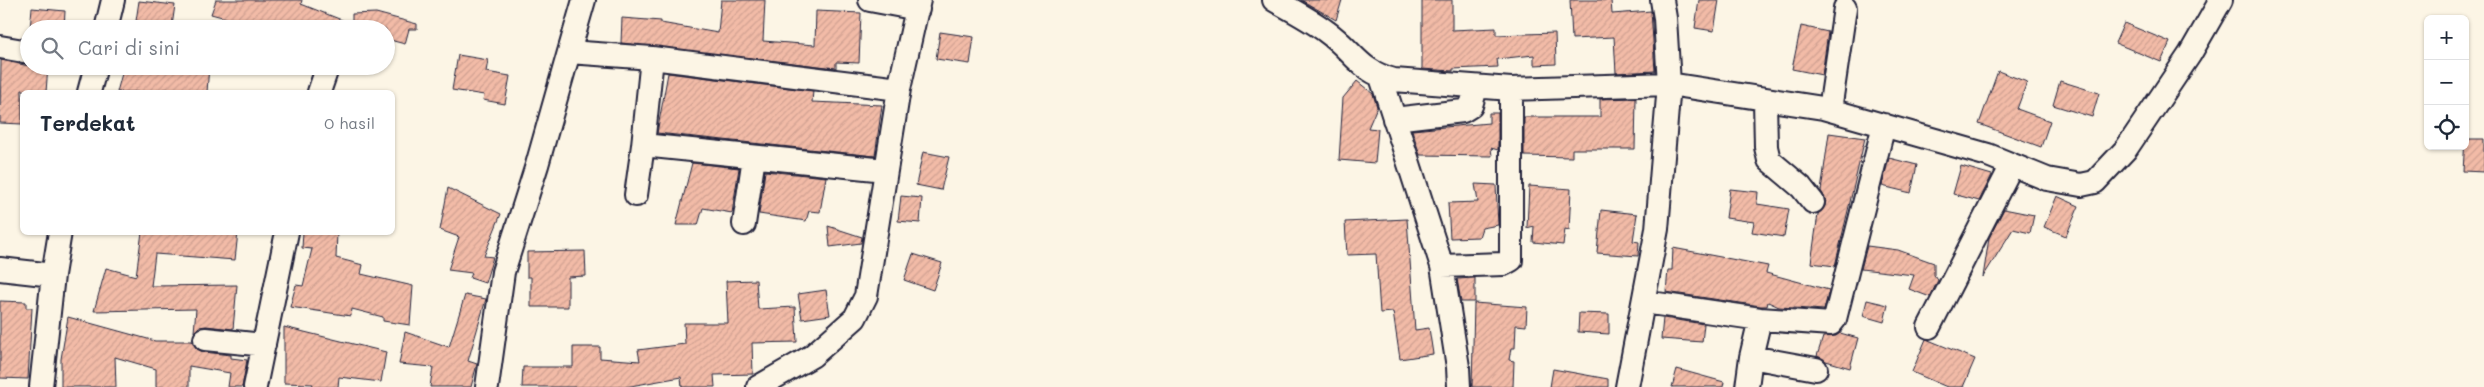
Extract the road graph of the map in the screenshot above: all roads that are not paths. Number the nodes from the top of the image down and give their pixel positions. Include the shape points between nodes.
1 (113, 0) edge
2 (584, 0) edge
3 (872, 0) edge
4 (1274, 0) edge
5 (1662, 0) edge
6 (2221, 0) edge
7 (919, 4) edge
8 (1845, 8) dead end
9 (108, 20) edge
10 (0, 46) edge
11 (20, 50) edge
12 (569, 52) junction
13 (652, 58) junction
14 (325, 75) edge
15 (1380, 77) junction
16 (1669, 84) junction
17 (1476, 87) junction
18 (899, 89) junction
19 (1511, 89) junction
20 (320, 90) edge
21 (1765, 100) junction
22 (1830, 110) junction
23 (1394, 119) junction
24 (1884, 126) junction
25 (643, 145) junction
26 (754, 157) junction
27 (2012, 165) junction
28 (885, 170) junction
29 (636, 195) dead end
30 (1813, 202) dead end
31 (744, 224) dead end
32 (60, 235) edge
33 (286, 235) edge
34 (1442, 266) junction
35 (0, 269) edge
36 (53, 275) junction
37 (1644, 302) junction
38 (1760, 319) junction
39 (1929, 327) dead end
40 (205, 339) dead end
41 (264, 345) junction
42 (1751, 358) junction
43 (1816, 369) dead end
44 (41, 387) edge
45 (255, 387) edge
46 (487, 387) edge
47 (758, 387) edge
48 (1459, 387) edge
49 (1627, 387) edge
50 (1747, 387) edge

1 - 9 street
2 - 12 street
3 - 7 street
4 - 15 street via 1328,32 1364,68
5 - 16 street
6 - 27 street via 2190,54 2126,149 2094,182 2081,185 2047,179
7 - 18 street
8 - 22 street
10 - 11 street
12 - 13 street
12 - 46 street via 538,165 503,272
13 - 18 street
13 - 25 street
14 - 20 street
15 - 17 street
15 - 23 street
16 - 19 street
16 - 21 street
16 - 37 street via 1657,229
17 - 19 street
17 - 23 street via 1471,106 1463,112
18 - 28 street
19 - 34 street via 1511,260 1504,264
21 - 22 street
21 - 30 street via 1769,160 1801,186
22 - 24 street
23 - 34 street
24 - 27 street via 1988,155
24 - 38 street via 1835,318 1831,324
25 - 26 street
25 - 29 street
26 - 28 street
26 - 31 street
27 - 39 street
28 - 47 street via 866,296 855,318 812,356
32 - 36 street
33 - 41 street
34 - 48 street
35 - 36 street
36 - 44 street
37 - 38 street
37 - 49 street
38 - 42 street
40 - 41 street
41 - 45 street
42 - 43 street
42 - 50 street

